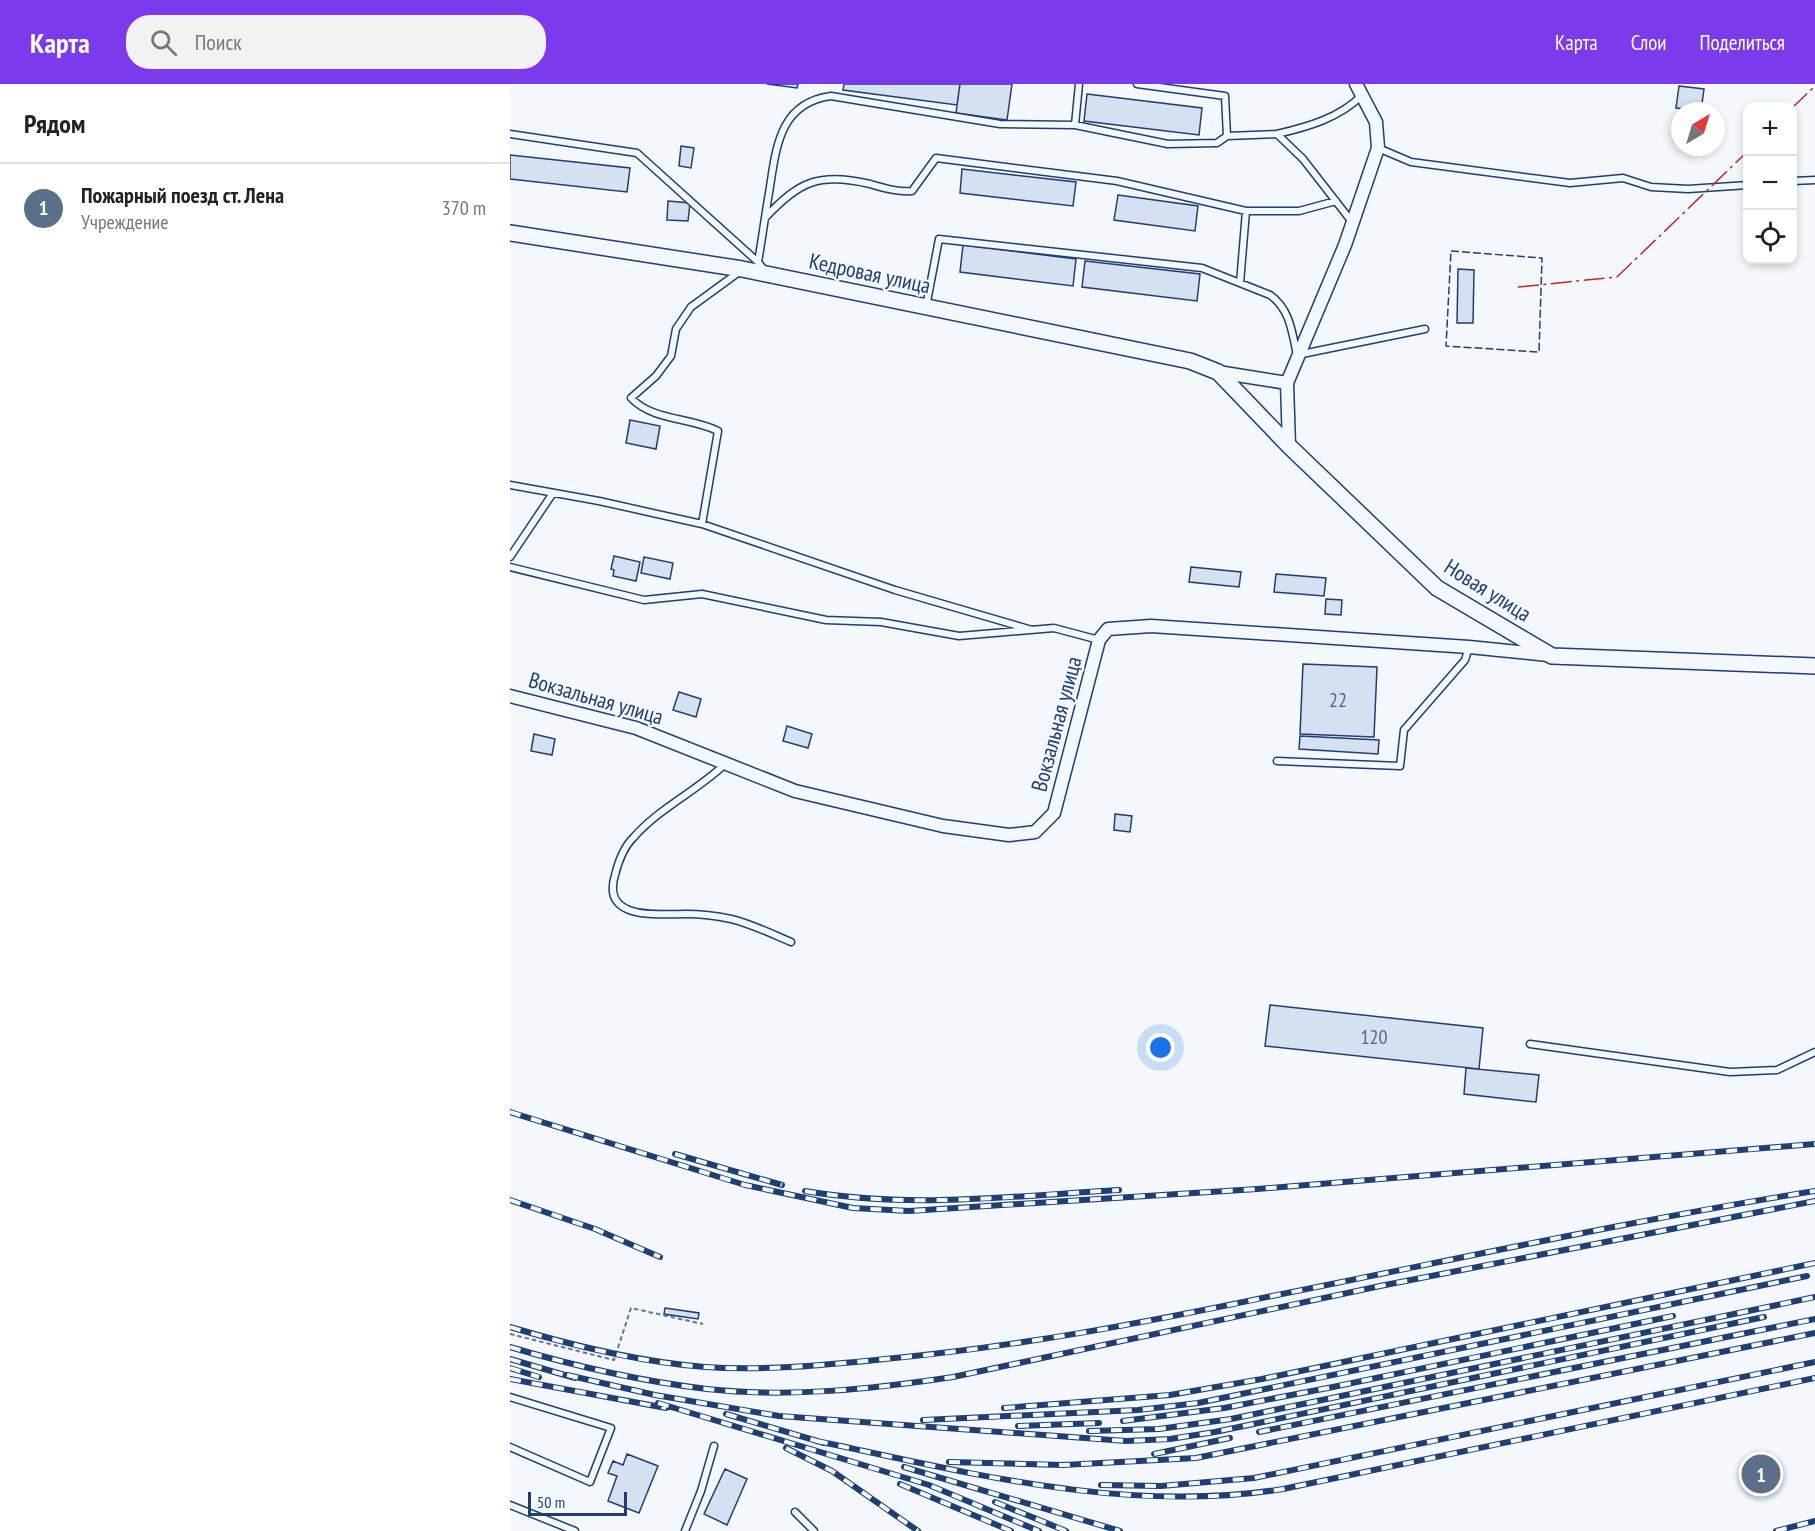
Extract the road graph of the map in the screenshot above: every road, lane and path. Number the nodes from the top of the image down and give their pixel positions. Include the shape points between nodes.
1 (1079, 84) edge
2 (1137, 84) edge
3 (1359, 89) edge
4 (1075, 126) junction
5 (510, 134) edge
6 (1277, 134) junction
7 (1227, 136) junction
8 (1378, 148) junction
9 (1815, 180) edge
10 (1797, 181) edge
11 (1743, 185) edge
12 (1336, 201) junction
13 (1246, 211) junction
14 (765, 219) junction
15 (1353, 223) junction
16 (510, 233) edge
17 (742, 268) junction
18 (763, 268) junction
19 (1239, 283) junction
20 (926, 308) junction
21 (1425, 329) dead end
22 (1297, 355) junction
23 (1218, 372) junction
24 (1287, 383) junction
25 (1289, 446) junction
26 (510, 485) edge
27 (553, 493) junction
28 (702, 524) junction
29 (510, 557) edge
30 (510, 567) edge
31 (1035, 631) junction
32 (1099, 640) junction
33 (1469, 647) junction
34 (1552, 656) junction
35 (1815, 666) edge
36 (510, 696) edge
37 (1277, 761) dead end
38 (726, 763) junction
39 (792, 942) dead end
40 (1530, 1044) dead end
41 (1815, 1052) edge
42 (703, 1324) dead end
43 (510, 1334) edge
44 (510, 1397) edge
45 (714, 1446) dead end
46 (510, 1447) edge
47 (510, 1505) edge
48 (795, 1512) dead end
49 (575, 1531) edge
50 (686, 1531) edge
51 (814, 1531) edge

1 - 4 lane
2 - 7 lane via 1225,96
3 - 6 lane via 1352,105 1329,118
3 - 8 street via 1376,122
4 - 7 lane via 1168,144 1217,142
4 - 14 lane via 1000,124 831,96 818,98 795,112 777,141
5 - 18 lane via 637,153
6 - 7 lane
6 - 12 lane
8 - 11 lane via 1411,162 1570,183 1623,178 1651,187
8 - 15 street
9 - 10 lane
12 - 13 lane via 1299,211
12 - 15 lane
13 - 14 lane via 1117,181 936,158 912,191 826,179 787,194
13 - 19 lane
14 - 18 lane
15 - 22 street
16 - 17 street, Кедровая улица
17 - 18 street, Кедровая улица
17 - 28 lane via 691,308 676,329 671,356 631,398 642,410 705,424 718,431
18 - 20 street, Кедровая улица
19 - 20 lane via 1202,268 939,239
19 - 22 lane via 1280,301
20 - 23 street, Кедровая улица via 1190,361
21 - 22 lane
22 - 24 street
23 - 24 street
23 - 25 street, Новая улица
24 - 25 street
25 - 34 street, Новая улица via 1437,588
26 - 27 lane
27 - 28 lane
27 - 29 lane
28 - 31 lane via 895,590
30 - 31 lane via 644,600 702,594 826,620 881,622 959,636
31 - 32 lane via 1054,628
32 - 33 street, Вокзальная улица via 1108,629 1151,626
32 - 38 street, Вокзальная улица via 1054,813 1035,832 1009,835 943,826 795,791
33 - 34 street, Вокзальная улица
33 - 37 lane via 1465,660 1404,730 1400,766
34 - 35 street, Новая улица
36 - 38 street, Вокзальная улица via 636,728
38 - 39 lane via 631,839 611,886 616,900 629,911 651,915 732,919
40 - 41 lane via 1730,1072 1778,1070
42 - 43 path via 631,1308 614,1360
44 - 46 lane via 611,1428 590,1482
45 - 50 lane
47 - 49 lane
48 - 51 lane

